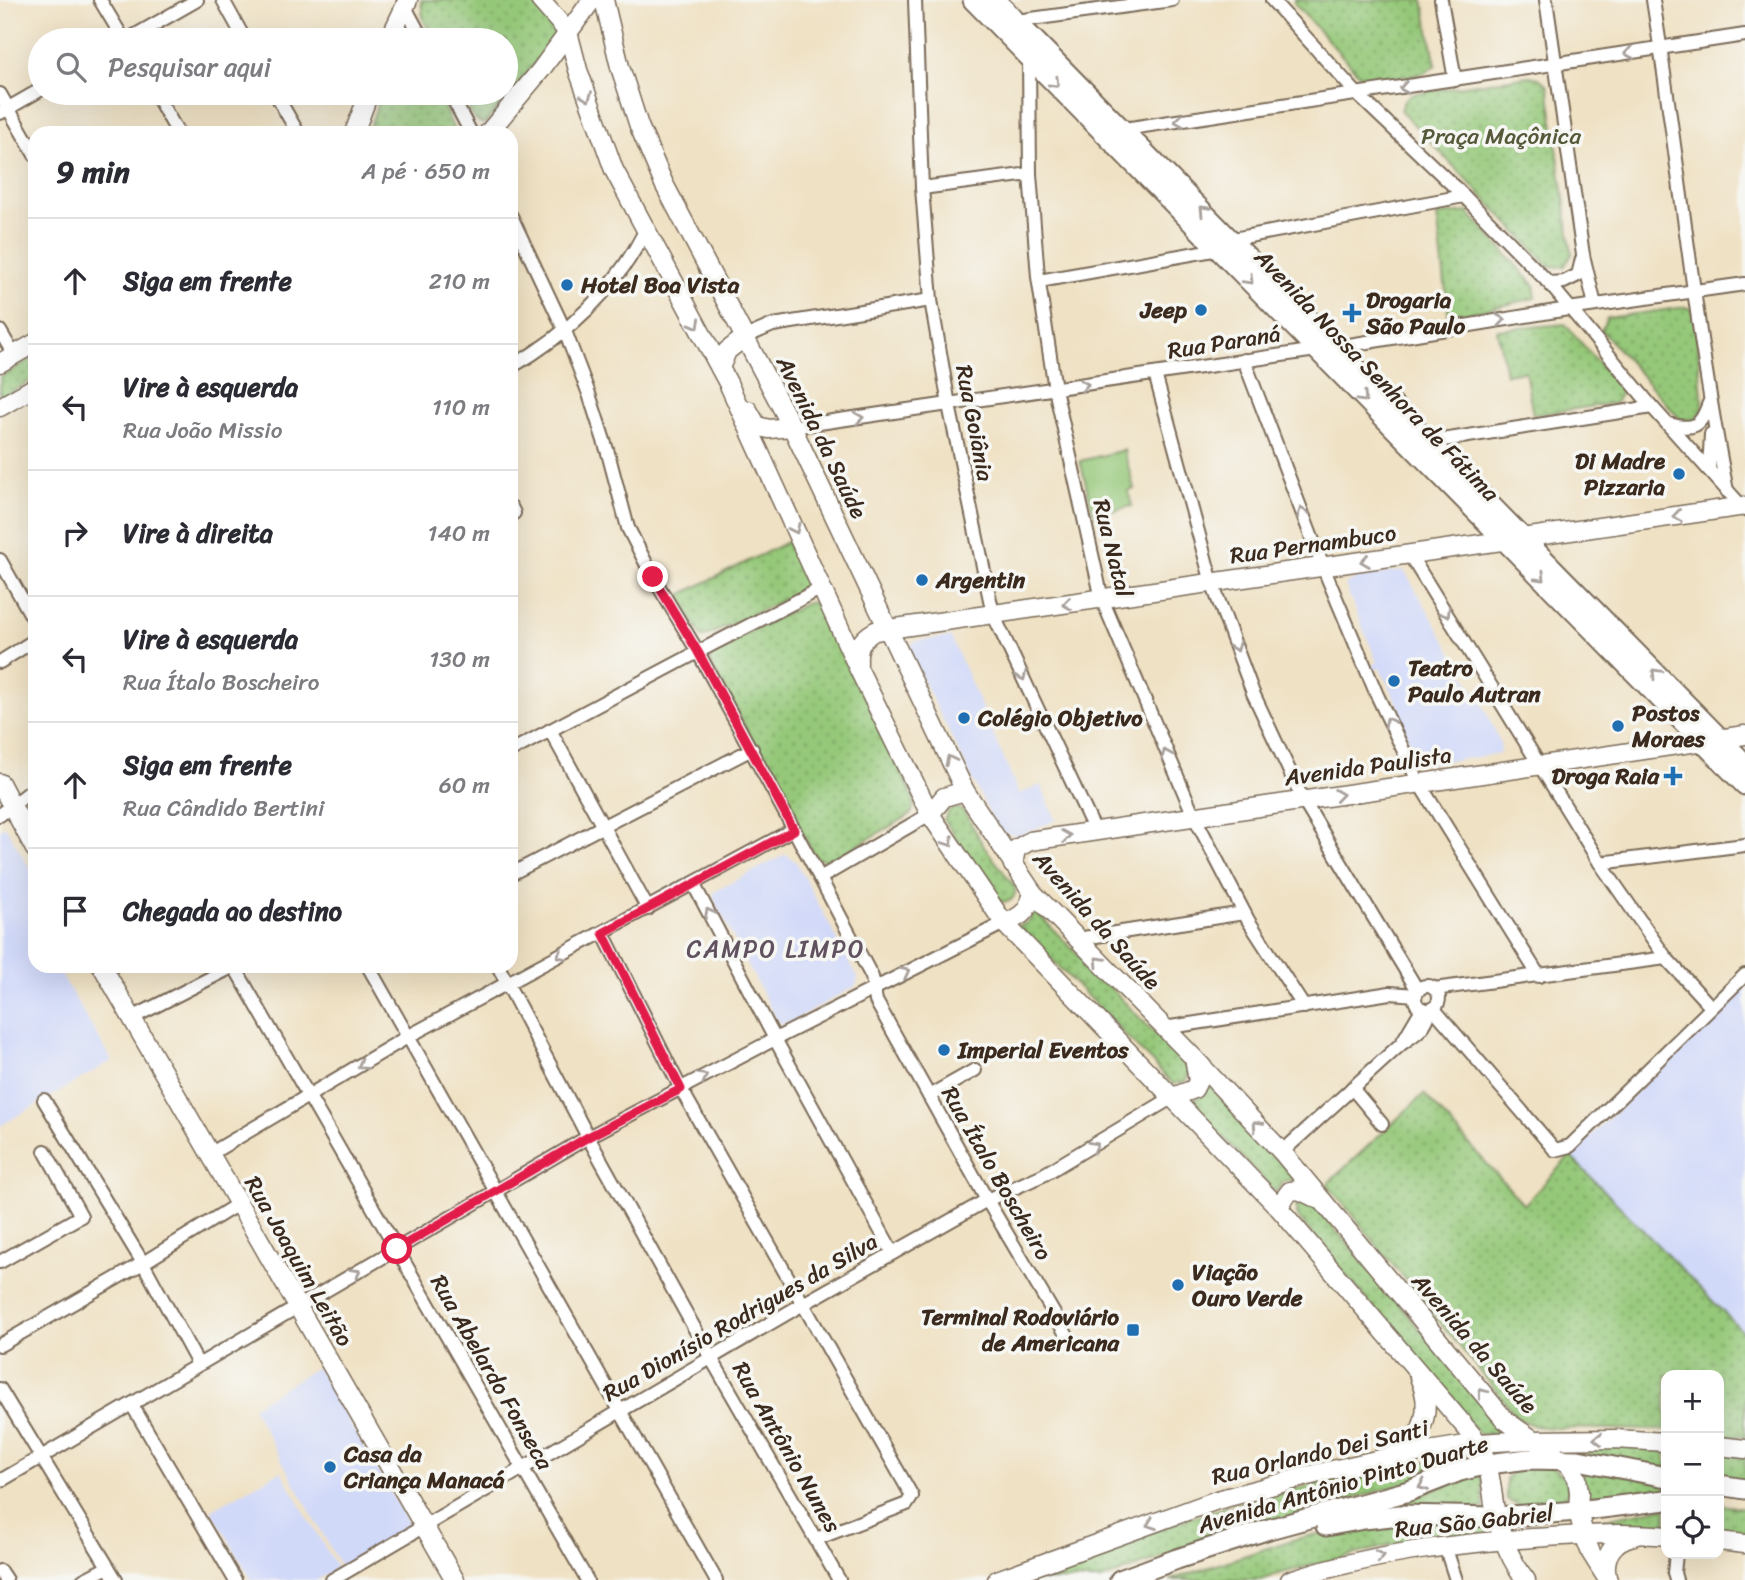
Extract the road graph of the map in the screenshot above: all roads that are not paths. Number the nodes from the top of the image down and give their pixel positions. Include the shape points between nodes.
1 (100, 0) edge
2 (197, 0) edge
3 (223, 0) edge
4 (540, 0) edge
5 (592, 0) edge
6 (604, 0) edge
7 (915, 0) edge
8 (973, 0) edge
9 (995, 0) edge
10 (1172, 0) edge
11 (1272, 0) edge
12 (1441, 0) edge
13 (1546, 0) edge
14 (1653, 0) edge
15 (405, 3) edge
16 (1016, 21) junction
17 (118, 28) edge
18 (147, 28) edge
19 (238, 28) edge
20 (394, 28) edge
21 (417, 28) edge
22 (568, 32) junction
23 (1745, 35) edge
24 (1661, 48) junction
25 (1029, 56) junction
26 (1555, 65) junction
27 (578, 70) junction
28 (540, 71) junction
29 (1455, 80) junction
30 (0, 94) edge
31 (1358, 95) junction
32 (28, 97) edge
33 (518, 97) edge
34 (162, 105) edge
35 (282, 105) edge
36 (364, 105) edge
37 (456, 105) edge
38 (511, 105) edge
39 (4, 111) edge
40 (174, 126) edge
41 (294, 126) edge
42 (357, 126) edge
43 (467, 126) edge
44 (494, 126) edge
45 (1124, 129) junction
46 (28, 145) edge
47 (1030, 174) junction
48 (922, 188) junction
49 (1464, 196) junction
50 (518, 231) edge
51 (645, 231) junction
52 (1226, 244) junction
53 (658, 255) junction
54 (1583, 256) junction
55 (631, 260) junction
56 (1039, 281) junction
57 (1549, 283) junction
58 (1745, 284) edge
59 (1693, 292) junction
60 (931, 300) junction
61 (1595, 305) junction
62 (1569, 309) junction
63 (0, 331) edge
64 (565, 331) junction
65 (745, 337) junction
66 (28, 347) edge
67 (1337, 347) junction
68 (1315, 349) junction
69 (7, 359) edge
70 (1244, 360) junction
71 (518, 363) edge
72 (1155, 374) junction
73 (724, 375) junction
74 (1055, 389) junction
75 (28, 394) edge
76 (1710, 402) junction
77 (949, 405) junction
78 (0, 407) edge
79 (1652, 407) junction
80 (1668, 424) junction
81 (792, 427) junction
82 (1430, 442) junction
83 (1709, 470) junction
84 (1728, 491) junction
85 (1744, 508) edge
86 (1525, 539) junction
87 (1505, 541) junction
88 (1410, 555) junction
89 (0, 560) edge
90 (1323, 567) junction
91 (1212, 583) junction
92 (822, 589) junction
93 (1102, 599) junction
94 (28, 610) edge
95 (993, 614) junction
96 (887, 629) junction
97 (28, 644) edge
98 (698, 652) junction
99 (0, 662) edge
100 (859, 670) junction
101 (550, 730) junction
102 (1745, 735) edge
103 (1712, 740) junction
104 (518, 747) edge
105 (751, 749) junction
106 (1745, 764) edge
107 (1540, 765) junction
108 (0, 783) edge
109 (1419, 783) junction
110 (1745, 785) edge
111 (965, 791) junction
112 (28, 793) edge
113 (1303, 800) junction
114 (5, 809) edge
115 (930, 814) junction
116 (1194, 816) junction
117 (604, 827) junction
118 (794, 830) junction
119 (1095, 831) junction
120 (28, 837) edge
121 (1745, 845) edge
122 (1600, 863) junction
123 (1013, 865) junction
124 (518, 870) edge
125 (820, 878) junction
126 (694, 885) junction
127 (1033, 893) junction
128 (648, 909) junction
129 (1244, 913) junction
130 (1004, 923) junction
131 (603, 933) junction
132 (1077, 939) junction
133 (1666, 958) junction
134 (107, 973) edge
135 (220, 973) edge
136 (238, 973) edge
137 (372, 973) edge
138 (502, 973) edge
139 (1745, 975) edge
140 (1539, 976) junction
141 (507, 982) junction
142 (874, 988) junction
143 (1427, 1000) junction
144 (1304, 1007) junction
145 (1711, 1007) junction
146 (132, 1018) junction
147 (1164, 1028) junction
148 (409, 1036) junction
149 (775, 1039) junction
150 (1194, 1058) junction
151 (975, 1070) dead end
152 (1352, 1088) junction
153 (681, 1089) junction
154 (309, 1096) junction
155 (929, 1096) junction
156 (1173, 1097) junction
157 (44, 1100) dead end
158 (1382, 1124) dead end
159 (588, 1137) junction
160 (45, 1151) dead end
161 (1282, 1152) junction
162 (210, 1154) junction
163 (494, 1191) junction
164 (987, 1200) junction
165 (1324, 1203) junction
166 (239, 1204) junction
167 (1278, 1207) junction
168 (397, 1249) junction
169 (893, 1253) junction
170 (0, 1262) edge
171 (143, 1263) junction
172 (803, 1304) junction
173 (297, 1308) junction
174 (1070, 1341) dead end
175 (0, 1345) edge
176 (711, 1358) junction
177 (198, 1364) junction
178 (1414, 1368) junction
179 (0, 1389) edge
180 (132, 1405) junction
181 (620, 1410) junction
182 (1531, 1440) junction
183 (1661, 1442) edge
184 (1478, 1443) junction
185 (1724, 1447) edge
186 (1745, 1449) edge
187 (41, 1458) junction
188 (1385, 1458) junction
189 (1563, 1459) junction
190 (1488, 1464) junction
191 (523, 1468) junction
192 (1661, 1475) edge
193 (0, 1481) edge
194 (1724, 1486) edge
195 (1745, 1489) edge
196 (1724, 1499) edge
197 (1661, 1501) edge
198 (1745, 1502) edge
199 (1578, 1511) junction
200 (1497, 1517) junction
201 (423, 1525) junction
202 (1584, 1535) junction
203 (1638, 1535) junction
204 (1661, 1536) edge
205 (816, 1539) junction
206 (1503, 1540) junction
207 (1724, 1542) edge
208 (1745, 1544) edge
209 (1445, 1546) junction
210 (1675, 1559) edge
211 (108, 1567) junction
212 (0, 1570) edge
213 (1300, 1579) edge
214 (6, 1580) edge
215 (83, 1580) edge
216 (116, 1580) edge
217 (235, 1580) edge
218 (332, 1580) edge
219 (455, 1580) edge
220 (587, 1580) edge
221 (716, 1580) edge
222 (839, 1580) edge
223 (997, 1580) edge
224 (1120, 1580) edge
225 (1156, 1580) edge
226 (1456, 1580) edge
227 (1526, 1580) edge
228 (1608, 1580) edge
229 (1676, 1580) edge

1 - 17 street
2 - 18 street
3 - 19 street
4 - 22 main road
5 - 22 main road
6 - 65 main road, Avenida da Saúde via 639,127
7 - 48 street, Rua Goiânia
8 - 25 main road, Avenida Nossa Senhora de Fátima
9 - 16 main road, Avenida Nossa Senhora de Fátima
10 - 16 street
11 - 31 street
12 - 29 street
13 - 26 street
14 - 24 street
15 - 20 main road
15 - 21 street
16 - 45 main road, Avenida Nossa Senhora de Fátima
22 - 27 main road
22 - 28 main road
23 - 24 street
24 -> 26 street
24 - 59 street
25 - 47 street, Rua Natal
25 -> 52 main road, Avenida Nossa Senhora de Fátima
26 - 29 street
26 - 54 street
27 - 28 main road via 555,64
27 -> 51 main road via 610,161
28 - 33 main road
29 -> 31 street
30 - 39 street
31 -> 45 street
31 - 49 street
32 - 39 street
34 - 40 street
35 - 41 street
36 - 42 main road
37 - 43 street
38 - 44 main road
39 - 46 street
52 -> 45 main road, Avenida Nossa Senhora de Fátima
47 - 48 street
47 - 56 street, Rua Natal
48 - 60 street, Rua Goiânia
49 - 52 street
49 - 57 street
50 - 64 street, Rua Ítalo Boscheiro
51 - 53 main road
51 - 55 street
52 - 56 street
52 - 67 main road, Avenida Nossa Senhora de Fátima
52 -> 68 main road, Avenida Nossa Senhora de Fátima
53 - 55 street via 645,251
53 -> 73 main road
54 - 57 street via 1578,275
54 - 61 street
55 - 64 street
56 - 74 street, Rua Natal
57 - 62 street
58 - 59 street, Rua Paraná
59 - 61 street, Rua Paraná
59 - 76 street
60 - 65 street via 774,325
60 - 77 street, Rua Goiânia
61 - 62 street, Rua Paraná
67 -> 62 street, Rua Paraná
62 - 79 street
63 - 69 street
64 - 71 street
64 - 98 street, Rua Ítalo Boscheiro via 608,453 628,528
65 - 73 main road via 727,351
65 - 81 main road, Avenida da Saúde
66 - 69 main road
67 - 68 street, Rua Paraná
67 - 82 main road, Avenida Nossa Senhora de Fátima
68 - 70 street, Rua Paraná
68 -> 87 main road, Avenida Nossa Senhora de Fátima
70 - 72 street, Rua Paraná
90 -> 70 street
74 -> 72 street, Rua Paraná
72 - 91 street
73 - 81 main road via 736,387 757,426
73 -> 92 main road
74 - 77 street, Rua Paraná
74 - 93 street, Rua Natal
75 - 78 main road
76 - 80 street via 1698,425
76 - 83 street
76 - 84 street
81 -> 77 street, Rua Paraná
77 - 95 street, Rua Goiânia
79 - 80 street
79 - 82 street
80 - 83 street
81 - 96 main road, Avenida da Saúde
82 - 86 main road, Avenida Nossa Senhora de Fátima
83 - 84 street
84 - 85 street
85 -> 86 main road, Rua Pernambuco
86 - 87 main road, Rua Pernambuco
103 -> 86 main road, Avenida Nossa Senhora de Fátima
87 - 88 main road, Rua Pernambuco
87 -> 103 main road, Avenida Nossa Senhora de Fátima
88 -> 90 main road, Rua Pernambuco
88 -> 107 street
89 - 94 street
90 - 91 main road, Rua Pernambuco
109 -> 90 street
91 - 93 main road, Rua Pernambuco
91 -> 113 street via 1253,693
92 - 98 street
92 - 100 main road
93 -> 95 main road, Rua Pernambuco
116 -> 93 street, Rua Natal
95 - 96 main road, Rua Pernambuco
95 -> 119 street, Rua Goiânia
96 - 100 main road via 862,640 857,652
111 -> 96 main road, Avenida da Saúde
97 - 99 street
98 - 101 street
98 - 105 street, Rua Ítalo Boscheiro
100 - 115 main road
101 - 104 street
101 - 117 street
102 - 103 main road, Avenida Paulista
103 - 106 main road, Avenida Nossa Senhora de Fátima
103 - 107 main road, Avenida Paulista
103 - 110 main road, Avenida Nossa Senhora de Fátima
105 - 117 street
105 - 118 street, Rua Ítalo Boscheiro
107 - 109 main road, Avenida Paulista
107 - 122 street
108 - 114 main road
113 -> 109 main road, Avenida Paulista
109 - 140 street
111 - 115 main road via 944,797
111 - 123 main road, Avenida da Saúde
112 - 114 street
113 - 116 main road, Avenida Paulista
113 - 143 street
114 - 120 main road
115 - 125 street
115 -> 130 main road
116 - 119 main road, Avenida Paulista
116 - 129 street, Rua Natal
117 - 124 street
117 - 128 street
118 - 125 street, Rua Ítalo Boscheiro
118 - 126 street
123 -> 119 main road, Avenida Paulista via 1016,849 1024,844
121 - 122 street
122 - 133 street
123 - 127 main road, Avenida da Saúde
125 - 142 street, Rua Ítalo Boscheiro
126 - 128 street
149 -> 126 street
127 - 130 main road via 1026,912
127 - 132 main road, Avenida da Saúde
128 - 131 street
129 - 132 street
129 - 144 street, Rua Natal
142 -> 130 street
130 - 156 main road
131 -> 141 street
131 - 153 street
147 -> 132 main road, Avenida da Saúde
133 - 140 street
133 - 145 street
134 - 146 main road, Rua Joaquim Leitão
135 - 146 street
136 - 154 street, Rua Abelardo Fonseca
137 - 148 street
138 - 141 street, Rua Antônio Nunes
139 - 145 street
140 - 143 street via 1476,984
141 - 148 street
141 - 159 street, Rua Antônio Nunes
142 - 149 street
142 - 155 street, Rua Ítalo Boscheiro via 876,1001
143 - 144 street via 1397,993
143 - 145 street via 1555,1150 1570,1146
143 - 152 street via 1425,1026
144 - 147 street
146 - 162 main road, Rua Joaquim Leitão
147 - 150 main road, Avenida da Saúde
148 -> 154 street
148 - 163 street
153 -> 149 street
149 - 169 street
150 - 156 main road via 1198,1081 1194,1089
161 -> 150 main road, Avenida da Saúde
151 - 155 street
152 - 158 street
152 - 161 street
153 - 159 street
153 - 172 street
154 - 162 street
154 - 168 street, Rua Abelardo Fonseca
155 - 164 street, Rua Ítalo Boscheiro
164 -> 156 street, Rua Dionísio Rodrigues da Silva via 1035,1180
156 - 167 main road
157 - 171 street
159 - 163 street
159 - 176 street, Rua Antônio Nunes
160 - 170 street via 81,1216
161 - 165 main road, Avenida da Saúde
162 - 166 main road, Rua Joaquim Leitão
163 - 168 street
163 - 181 street
164 - 169 street, Rua Dionísio Rodrigues da Silva
164 - 174 street, Rua Ítalo Boscheiro
165 - 167 main road via 1298,1189 1290,1191
182 -> 165 main road, Avenida da Saúde via 1505,1420
166 - 171 street
166 - 173 main road, Rua Joaquim Leitão
167 - 178 main road
173 -> 168 street
168 - 191 street, Rua Abelardo Fonseca
169 - 172 street, Rua Dionísio Rodrigues da Silva
171 - 175 street
171 - 177 street
172 - 176 street, Rua Dionísio Rodrigues da Silva
172 - 205 street via 912,1496 907,1504
173 - 177 street
173 - 201 main road, Rua Joaquim Leitão
176 - 181 street, Rua Dionísio Rodrigues da Silva
176 - 205 street, Rua Antônio Nunes
177 - 180 street
178 - 184 main road
178 - 188 main road via 1425,1395 1424,1422 1406,1448
179 - 187 street
180 - 187 street
180 - 217 street
181 - 191 street, Rua Dionísio Rodrigues da Silva
181 - 221 street
183 -> 182 main road, Rua Orlando Dei Santi
182 - 184 main road, Rua Orlando Dei Santi
182 - 189 main road, Avenida da Saúde
184 - 188 main road, Rua Orlando Dei Santi
184 - 190 main road
185 - 186 main road
187 - 193 street
187 - 211 street
188 -> 223 main road, Rua Orlando Dei Santi via 1217,1500
189 - 190 main road, Avenida Antônio Pinto Duarte
189 - 192 main road, Avenida Antônio Pinto Duarte
189 - 199 main road via 1577,1478
190 - 200 main road
190 -> 224 main road, Avenida Antônio Pinto Duarte via 1256,1533
191 - 201 street, Rua Dionísio Rodrigues da Silva
191 - 220 street, Rua Abelardo Fonseca
194 - 195 main road
196 - 198 main road
197 - 199 main road, Avenida Antônio Pinto Duarte
199 - 200 main road, Avenida Antônio Pinto Duarte
199 - 202 main road
200 - 206 main road
200 - 225 main road, Avenida Antônio Pinto Duarte via 1400,1516 1341,1523
201 - 218 street, Rua Dionísio Rodrigues da Silva
201 - 219 main road, Rua Joaquim Leitão
202 - 203 main road, Rua São Gabriel
202 - 206 main road, Rua São Gabriel
202 - 228 main road
203 - 204 main road, Rua São Gabriel
203 - 228 main road via 1609,1552
205 - 222 street, Rua Antônio Nunes
206 - 209 main road, Rua São Gabriel
206 - 227 main road
207 - 208 main road
213 -> 209 main road, Rua São Gabriel via 1394,1553
209 - 226 street
210 - 229 street
211 - 215 street
211 - 216 street
212 - 214 street

